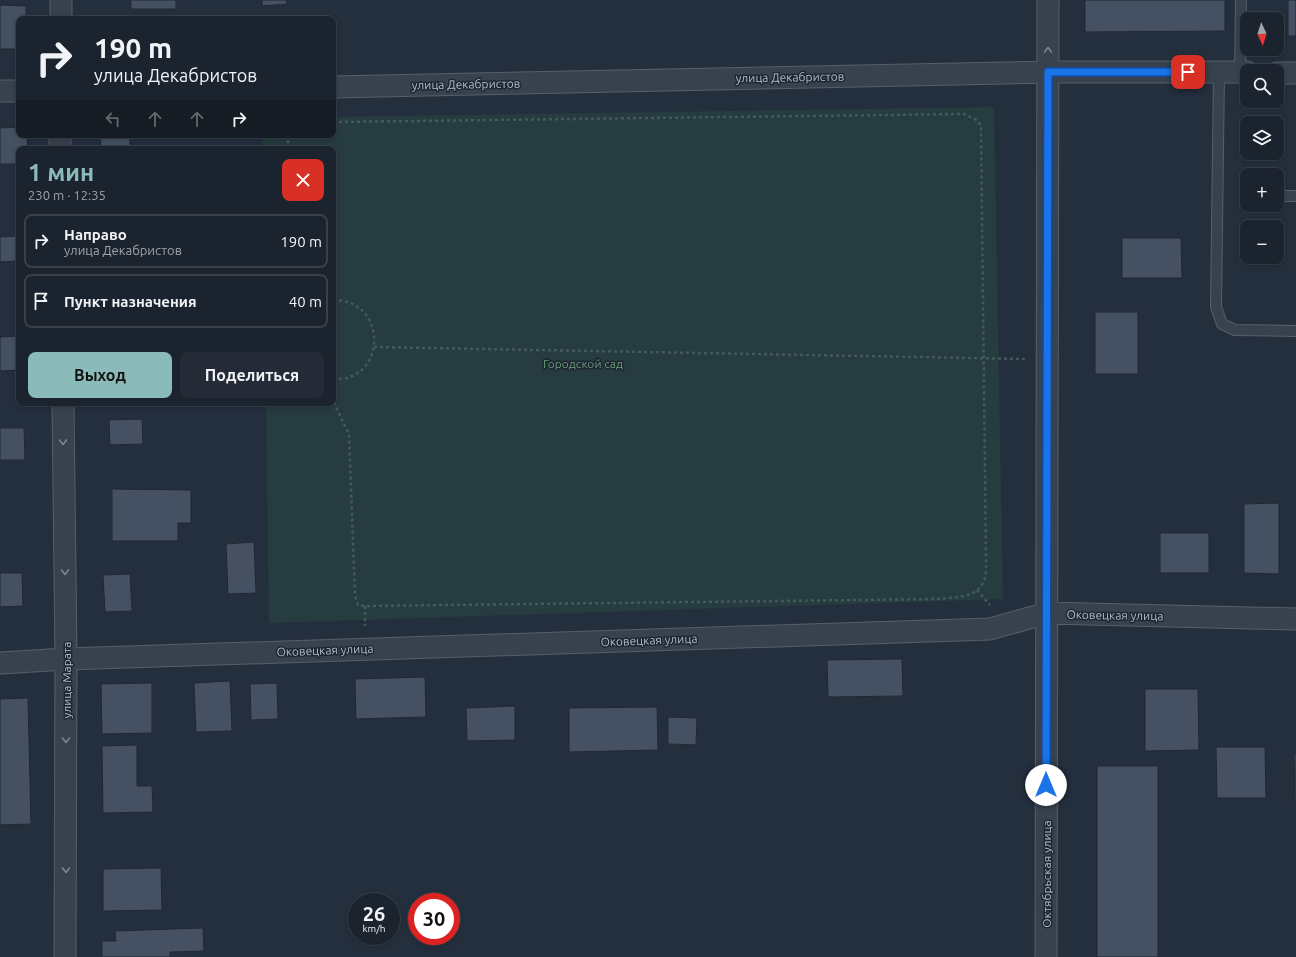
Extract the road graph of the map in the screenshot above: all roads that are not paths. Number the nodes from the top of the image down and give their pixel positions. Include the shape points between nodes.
1 (61, 0) edge
2 (1048, 0) edge
3 (1241, 0) edge
4 (61, 16) edge
5 (1243, 64) edge
6 (1048, 72) junction
7 (1219, 72) junction
8 (1240, 72) edge
9 (1284, 73) edge
10 (1296, 73) edge
11 (336, 87) edge
12 (0, 91) edge
13 (16, 91) edge
14 (1285, 196) dead end
15 (1296, 196) edge
16 (1296, 331) edge
17 (63, 406) edge
18 (1046, 613) junction
19 (1296, 619) edge
20 (66, 659) junction
21 (0, 663) edge
22 (66, 957) edge
23 (1046, 957) edge

1 - 4 street
6 -> 2 street, Октябрьская улица
3 - 5 lane
6 - 7 street, улица Декабристов
6 - 11 street, улица Декабристов
6 - 18 street, Октябрьская улица
7 - 8 street, улица Декабристов
7 - 16 lane via 1216,307 1218,317 1222,324 1235,330
9 - 10 street
12 - 13 street
14 - 15 lane
17 -> 20 street, улица Марата
18 - 19 street, Оковецкая улица
18 - 20 street, Оковецкая улица via 990,629
18 - 23 street, Октябрьская улица
20 - 21 street, Оковецкая улица
20 -> 22 street, улица Марата

